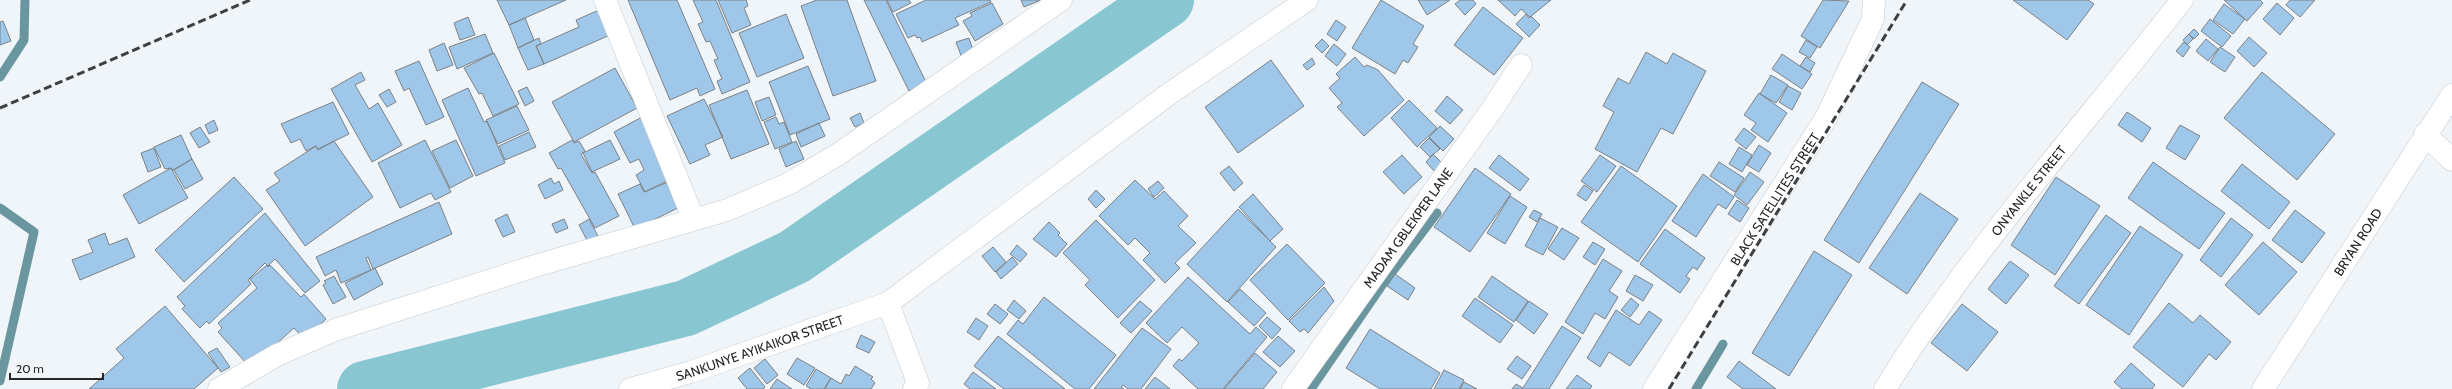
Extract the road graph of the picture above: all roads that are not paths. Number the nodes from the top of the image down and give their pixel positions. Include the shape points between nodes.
1 (605, 0) edge
2 (1062, 0) edge
3 (1307, 0) edge
4 (1874, 0) edge
5 (2182, 0) edge
6 (1521, 65) dead end
7 (2452, 95) edge
8 (2425, 134) junction
9 (2452, 160) edge
10 (693, 218) junction
11 (888, 303) junction
12 (2270, 386) edge
13 (218, 389) edge
14 (630, 389) edge
15 (914, 389) edge
16 (1293, 389) edge
17 (1654, 389) edge
18 (1885, 389) edge

1 - 10 street
2 - 10 street via 837,154 788,184 727,210
3 - 11 street, SANKUNYE AYIKAIKOR STREET via 1169,94
4 - 17 street, BLACK SATELLITES STREET via 1873,19 1826,118
5 - 18 street, ONYANKLE STREET via 1982,250 1919,334
6 - 16 street, MADAM GBLEKPER LANE
7 - 8 street, BRYAN ROAD
8 - 9 street
8 - 12 street, BRYAN ROAD
10 - 13 street via 335,330 277,356
11 - 14 street, SANKUNYE AYIKAIKOR STREET via 691,372
11 - 15 street via 918,383

